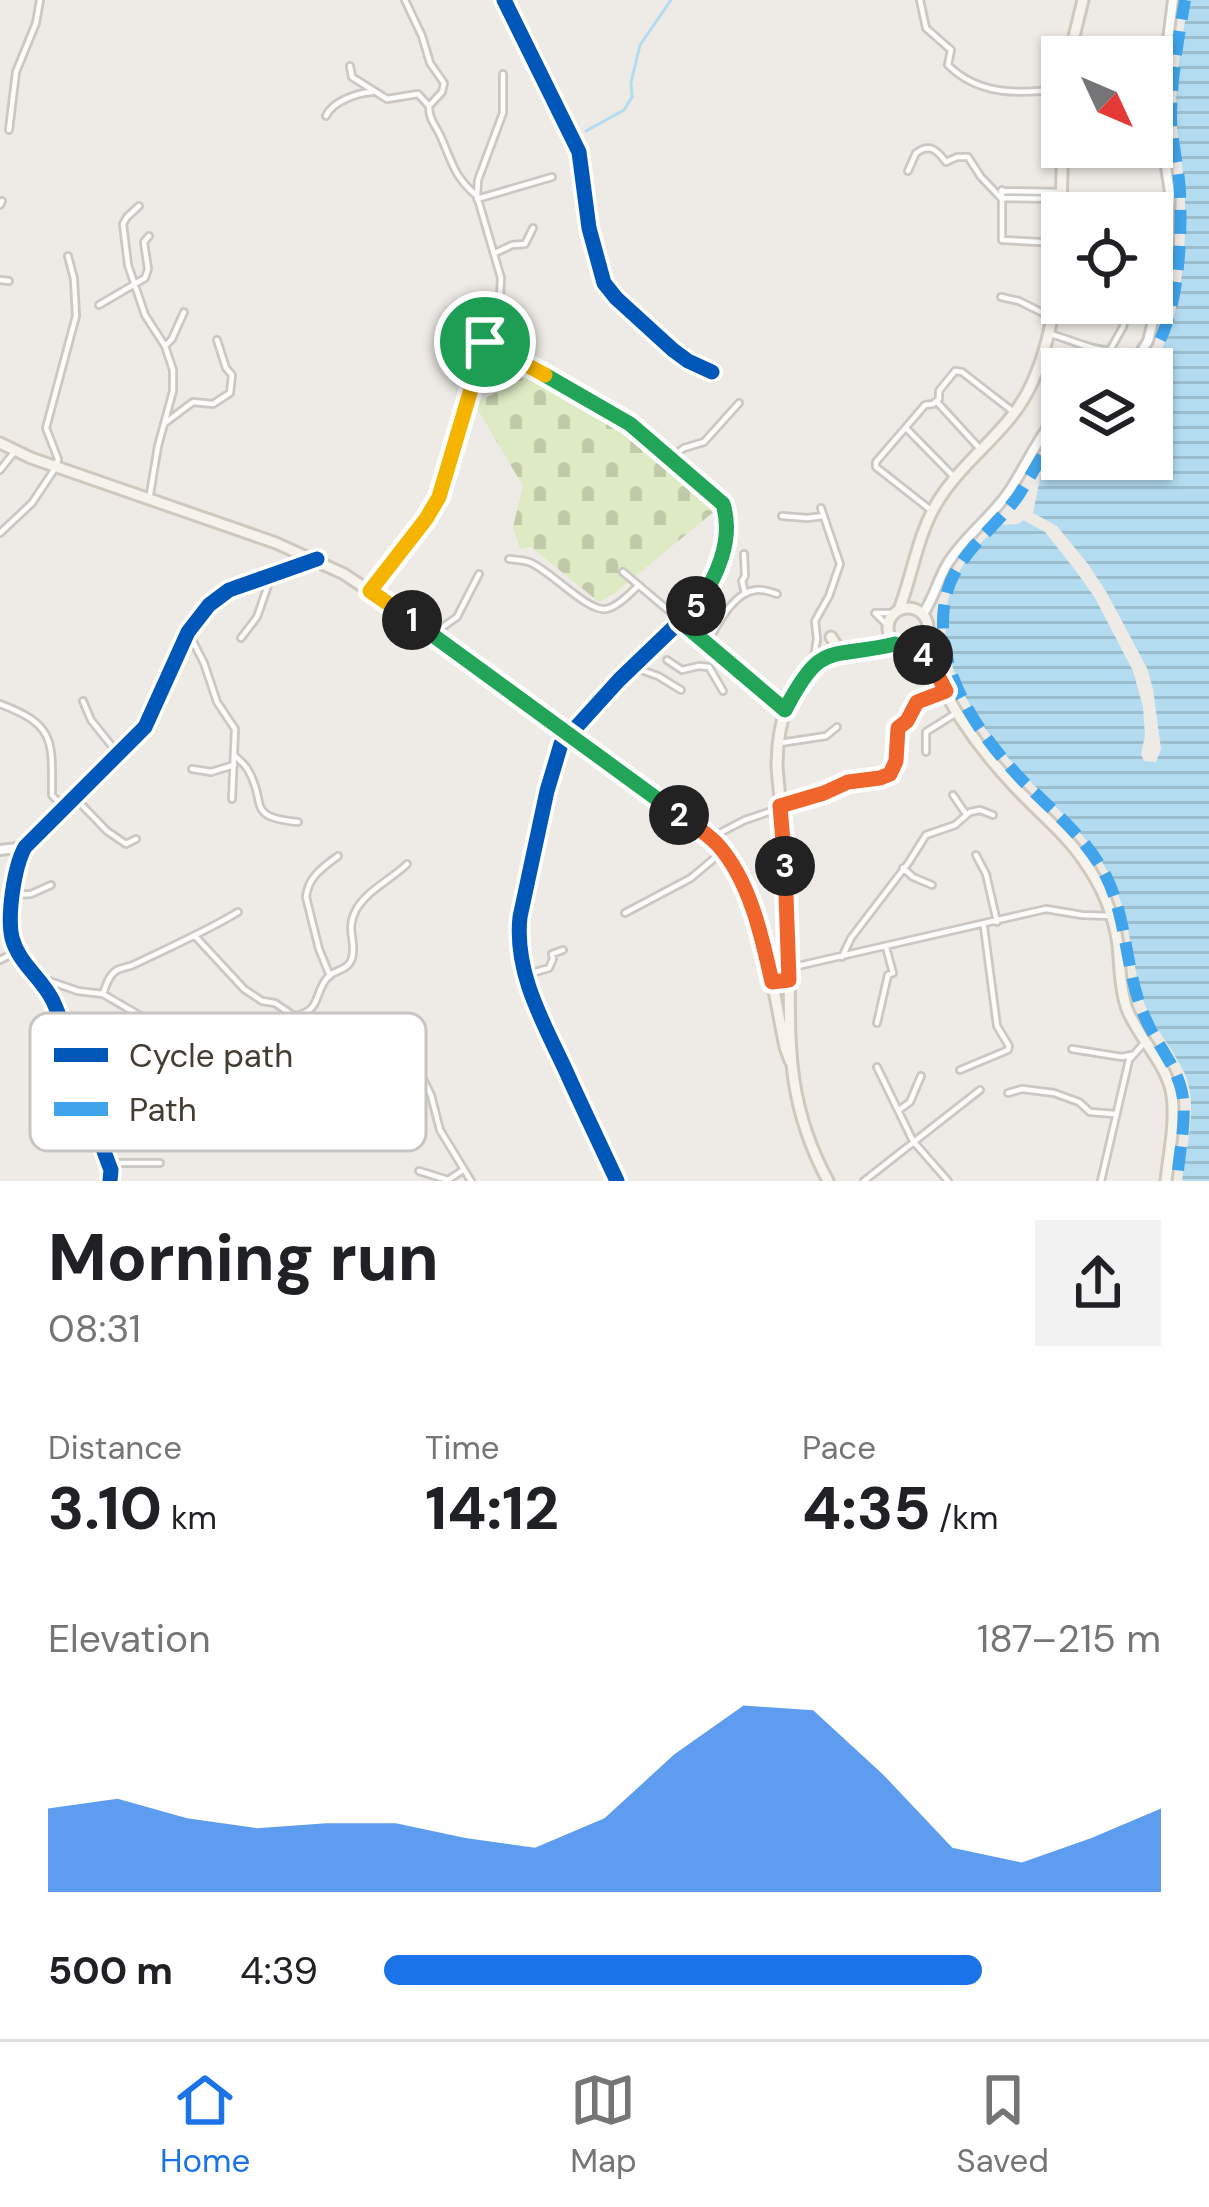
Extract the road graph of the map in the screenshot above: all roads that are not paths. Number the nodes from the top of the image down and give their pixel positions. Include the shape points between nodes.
1 (40, 0) edge
2 (405, 0) edge
3 (504, 0) edge
4 (920, 0) edge
5 (1083, 0) edge
6 (1173, 0) edge
7 (1074, 36) edge
8 (1168, 36) edge
9 (350, 66) dead end
10 (503, 74) dead end
11 (1041, 91) edge
12 (378, 94) junction
13 (429, 106) junction
14 (326, 116) dead end
15 (9, 130) dead end
16 (1164, 168) edge
17 (908, 171) dead end
18 (552, 176) dead end
19 (1000, 193) junction
20 (1041, 197) edge
21 (477, 198) junction
22 (139, 206) dead end
23 (533, 228) dead end
24 (149, 236) dead end
25 (1041, 242) edge
26 (495, 253) junction
27 (68, 256) dead end
28 (0, 280) edge
29 (10, 281) dead end
30 (135, 286) junction
31 (1000, 296) dead end
32 (99, 305) dead end
33 (184, 311) dead end
34 (1041, 312) edge
35 (1051, 324) edge
36 (1125, 324) edge
37 (1049, 334) junction
38 (217, 340) dead end
39 (485, 342) junction
40 (165, 346) junction
41 (1144, 348) edge
42 (1040, 365) joint
43 (712, 372) dead end
44 (937, 401) junction
45 (739, 403) dead end
46 (1015, 413) junction
47 (165, 423) junction
48 (906, 428) junction
49 (1041, 435) edge
50 (0, 442) edge
51 (982, 451) junction
52 (15, 452) junction
53 (670, 458) junction
54 (56, 467) junction
55 (0, 470) edge
56 (955, 478) junction
57 (149, 500) junction
58 (821, 508) dead end
59 (932, 512) junction
60 (782, 516) dead end
61 (824, 516) junction
62 (0, 533) edge
63 (744, 554) dead end
64 (317, 559) junction
65 (509, 559) dead end
66 (623, 572) dead end
67 (272, 574) junction
68 (479, 574) dead end
69 (909, 580) junction
70 (639, 585) junction
71 (370, 591) junction
72 (745, 593) junction
73 (777, 593) dead end
74 (918, 611) junction
75 (897, 612) junction
76 (680, 621) junction
77 (888, 628) junction
78 (188, 632) junction
79 (433, 635) junction
80 (831, 637) dead end
81 (241, 638) dead end
82 (926, 640) junction
83 (707, 644) junction
84 (895, 644) junction
85 (914, 648) junction
86 (867, 649) junction
87 (846, 651) junction
88 (814, 657) dead end
89 (667, 660) dead end
90 (633, 668) junction
91 (934, 668) junction
92 (681, 690) dead end
93 (724, 691) dead end
94 (946, 691) junction
95 (83, 701) dead end
96 (0, 704) edge
97 (785, 710) junction
98 (958, 712) junction
99 (837, 727) dead end
100 (569, 735) junction
101 (778, 743) junction
102 (926, 752) dead end
103 (119, 755) junction
104 (234, 755) junction
105 (234, 765) junction
106 (192, 769) dead end
107 (953, 794) dead end
108 (75, 798) junction
109 (232, 799) dead end
110 (780, 806) junction
111 (64, 809) junction
112 (966, 814) junction
113 (993, 815) dead end
114 (298, 822) dead end
115 (710, 838) junction
116 (136, 839) dead end
117 (25, 847) junction
118 (0, 850) edge
119 (722, 851) junction
120 (976, 855) dead end
121 (338, 856) dead end
122 (407, 864) dead end
123 (903, 868) junction
124 (51, 885) dead end
125 (932, 885) dead end
126 (14, 895) junction
127 (645, 904) junction
128 (238, 912) dead end
129 (625, 913) dead end
130 (648, 913) dead end
131 (1112, 916) junction
132 (997, 922) junction
133 (984, 925) junction
134 (195, 936) junction
135 (886, 947) junction
136 (563, 950) dead end
137 (17, 951) junction
138 (842, 957) junction
139 (0, 960) edge
140 (789, 974) junction
141 (525, 975) junction
142 (330, 976) junction
143 (40, 981) junction
144 (772, 982) junction
145 (103, 994) junction
146 (57, 1013) edge
147 (135, 1013) edge
148 (290, 1013) edge
149 (306, 1013) edge
150 (877, 1023) dead end
151 (1144, 1043) junction
152 (1072, 1049) dead end
153 (1131, 1055) junction
154 (790, 1061) junction
155 (877, 1067) dead end
156 (959, 1070) dead end
157 (921, 1076) dead end
158 (426, 1085) edge
159 (980, 1090) dead end
160 (1008, 1093) dead end
161 (898, 1109) junction
162 (1115, 1114) junction
163 (913, 1141) junction
164 (105, 1151) edge
165 (109, 1163) junction
166 (160, 1163) dead end
167 (463, 1169) junction
168 (419, 1171) dead end
169 (110, 1181) edge
170 (471, 1181) edge
171 (617, 1181) edge
172 (828, 1181) edge
173 (864, 1181) edge
174 (948, 1181) edge
175 (1101, 1181) edge
176 (1166, 1181) edge

1 - 15 street via 16,72
2 - 13 street via 444,83
3 - 43 street via 579,152 604,283 674,350
4 - 11 street via 926,28 951,50 948,64 965,80
5 - 7 main road
6 - 8 street
9 - 12 street via 352,77
10 - 21 street via 503,113
12 - 13 street via 416,93
12 - 14 street via 332,106
13 - 21 street via 458,178
16 - 41 street via 1167,266
17 - 19 street via 916,153 932,148 946,162 968,157
18 - 21 street
19 - 20 street
19 - 25 street via 1002,240
21 - 26 street
22 - 30 street via 123,233
23 - 26 street via 525,244
24 - 30 street via 148,275
26 - 39 street via 502,285
27 - 54 street via 76,316 46,428
28 - 29 street
30 - 32 street
30 - 40 street
31 - 34 street
33 - 40 street
35 - 37 main road
36 - 37 street via 1110,350
37 - 42 main road
38 - 47 street via 232,375 230,393 213,404 193,402
39 - 53 street via 618,416
39 - 71 street via 439,497
40 - 47 street via 173,392
42 - 46 main road
44 - 46 street via 958,371
44 - 48 street
44 - 51 street
45 - 53 street via 704,442
46 - 51 main road
47 - 57 street
48 - 56 street
48 - 59 street via 876,467
49 - 74 street via 1009,493
50 - 52 main road
51 - 56 main road
52 - 54 main road
52 - 55 street
53 - 76 street via 718,499 726,521 715,574
54 - 57 main road
54 - 62 street
56 - 59 main road
57 - 64 main road
58 - 61 street
59 - 69 main road
60 - 61 street
61 - 88 street via 840,564 815,621
63 - 72 street
64 - 67 street
64 - 71 main road
65 - 70 street via 531,562 600,609
66 - 70 street
67 - 78 street via 220,596
67 - 81 street
68 - 79 street via 457,617
69 - 74 main road
69 - 75 main road
70 - 76 street
71 - 79 main road
72 - 73 street
72 - 83 street
74 - 75 main road
74 - 82 main road via 929,628
75 - 77 main road
76 - 83 street
76 - 90 street
77 - 84 main road
77 - 86 main road
78 - 103 street via 150,719
78 - 104 street via 236,729
79 - 100 main road
80 - 87 main road
82 - 85 main road
82 - 91 main road
83 - 97 street
84 - 85 main road
84 - 86 main road
85 - 91 main road
86 - 87 main road
87 - 97 main road via 814,664
89 - 93 street via 682,670 709,668
90 - 92 street
90 - 100 street
91 - 94 main road
94 - 98 main road
94 - 110 street via 917,702 898,728 890,774
95 - 103 street
96 - 111 street via 46,732 52,795
97 - 101 main road
98 - 102 street via 926,732
98 - 131 main road via 1085,862
99 - 101 street
100 - 115 main road
100 - 141 street via 551,773 520,917
101 - 110 main road
103 - 108 street
104 - 105 street
104 - 114 street via 250,772 266,815
105 - 106 street
105 - 109 street
107 - 112 street
108 - 111 street
108 - 116 street via 115,838
110 - 115 street
110 - 140 main road
111 - 117 street
112 - 113 street
112 - 123 street via 926,835
115 - 119 main road
117 - 118 street
117 - 126 street
119 - 127 street
119 - 144 main road via 758,925
120 - 132 street
121 - 142 street via 306,897
122 - 142 street via 360,904 351,962
123 - 125 street
123 - 138 street
124 - 126 street
126 - 137 street
127 - 129 street
127 - 130 street
128 - 134 street
131 - 132 street via 1046,909
131 - 151 main road via 1126,1007
132 - 133 street
133 - 135 street
133 - 156 street via 997,1026 1009,1046
134 - 145 street via 117,970
134 - 148 street via 244,989
135 - 138 street
135 - 150 street via 893,973
136 - 141 street via 552,954 549,968
137 - 139 street
137 - 143 street
138 - 140 street
140 - 144 main road
140 - 154 main road
141 - 171 street
142 - 149 street
143 - 145 street
143 - 146 street
144 - 154 main road
145 - 147 street
151 - 153 street
151 - 176 main road via 1172,1096
152 - 153 street
153 - 162 street
154 - 172 main road via 802,1124
155 - 161 street
157 - 161 street
158 - 167 street
159 - 163 street
160 - 162 street via 1054,1093 1090,1112
161 - 163 street
162 - 175 street
163 - 173 street
163 - 174 street
164 - 165 street
165 - 166 street
165 - 169 street
167 - 168 street via 448,1180
167 - 170 street

